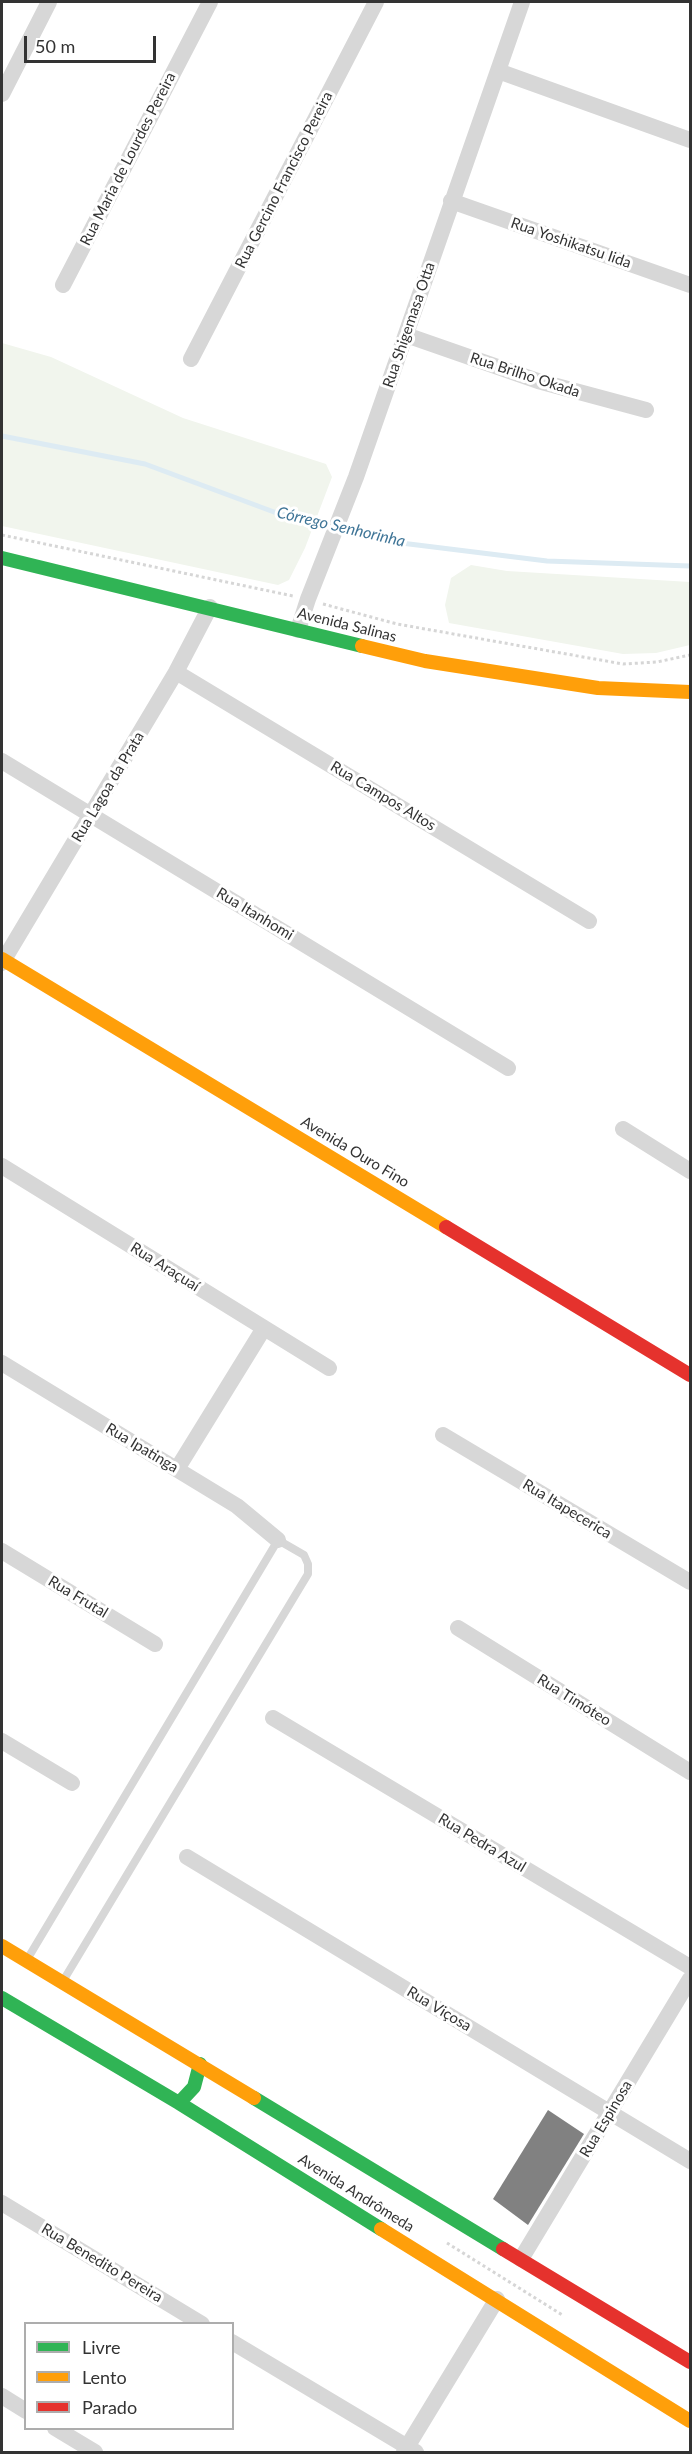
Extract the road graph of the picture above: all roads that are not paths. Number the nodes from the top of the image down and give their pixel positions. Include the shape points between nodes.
1 (49, 2) edge
2 (210, 2) edge
3 (376, 2) edge
4 (522, 2) edge
5 (516, 10) edge
6 (498, 70) junction
7 (2, 94) edge
8 (690, 140) edge
9 (451, 201) junction
10 (63, 285) dead end
11 (690, 285) edge
12 (406, 335) junction
13 (191, 359) dead end
14 (646, 410) dead end
15 (2, 558) edge
16 (210, 607) junction
17 (298, 630) junction
18 (176, 672) junction
19 (690, 692) edge
20 (2, 761) edge
21 (92, 816) junction
22 (589, 921) dead end
23 (2, 961) edge
24 (508, 1068) dead end
25 (623, 1129) dead end
26 (2, 1166) edge
27 (690, 1171) edge
28 (264, 1328) junction
29 (2, 1363) edge
30 (329, 1368) dead end
31 (690, 1375) edge
32 (443, 1435) dead end
33 (177, 1469) junction
34 (278, 1540) junction
35 (2, 1551) edge
36 (690, 1582) edge
37 (458, 1628) dead end
38 (155, 1644) dead end
39 (273, 1718) dead end
40 (2, 1741) edge
41 (690, 1772) edge
42 (72, 1783) dead end
43 (187, 1857) dead end
44 (2, 1946) edge
45 (27, 1961) junction
46 (690, 1967) edge
47 (690, 1979) edge
48 (63, 1981) junction
49 (2, 1998) edge
50 (200, 2064) junction
51 (179, 2103) junction
52 (610, 2113) junction
53 (690, 2161) edge
54 (2, 2203) edge
55 (521, 2259) junction
56 (497, 2300) junction
57 (199, 2322) edge
58 (234, 2343) edge
59 (690, 2362) edge
60 (2, 2396) edge
61 (24, 2410) edge
62 (690, 2421) edge
63 (58, 2430) edge
64 (409, 2451) edge
65 (95, 2452) edge

1 - 7 street
2 - 10 street, Rua Maria de Lourdes Pereira
3 - 13 street, Rua Gercino Francisco Pereira
4 - 5 street, Rua Shigemasa Otta
5 - 6 street, Rua Shigemasa Otta
6 - 8 street
6 - 9 street, Rua Shigemasa Otta
9 - 11 street, Rua Yoshikatsu Iida
9 - 12 street, Rua Shigemasa Otta
12 - 14 street, Rua Brilho Okada via 538,381
12 - 17 street, Rua Shigemasa Otta
15 - 16 main road, Avenida Salinas
16 - 17 main road, Avenida Salinas
16 - 18 street, Rua Lagoa da Prata
17 - 19 main road, Avenida Salinas via 425,661 598,688
18 - 21 street, Rua Lagoa da Prata
18 - 22 street, Rua Campos Altos
20 - 21 street, Rua Itanhomi
21 - 23 street, Rua Lagoa da Prata
21 - 24 street, Rua Itanhomi
23 - 31 main road, Avenida Ouro Fino
25 - 27 street
26 - 28 street, Rua Araçuaí
28 - 30 street, Rua Araçuaí
28 - 33 street
29 - 33 street, Rua Ipatinga
32 - 36 street, Rua Itapecerica
33 - 34 street, Rua Ipatinga via 237,1506
34 - 45 lane
34 - 48 lane via 304,1556 308,1574
35 - 38 street, Rua Frutal
37 - 41 street, Rua Timóteo
39 - 46 street, Rua Pedra Azul
40 - 42 street
43 - 52 street, Rua Viçosa
44 - 45 main road, Avenida Andrômeda
45 - 48 main road, Avenida Andrômeda
47 - 52 street, Rua Espinosa
48 - 50 main road, Avenida Andrômeda
49 - 51 main road, Avenida Andrômeda
50 - 51 main road via 194,2087
50 - 55 main road, Avenida Andrômeda
51 - 56 main road, Avenida Andrômeda
52 - 53 street, Rua Viçosa
52 - 55 street, Rua Espinosa
54 - 57 street, Rua Benedito Pereira
55 - 59 main road, Avenida Andrômeda
56 - 62 main road, Avenida Andrômeda
56 - 64 street
58 - 64 street
60 - 61 street
63 - 65 street

